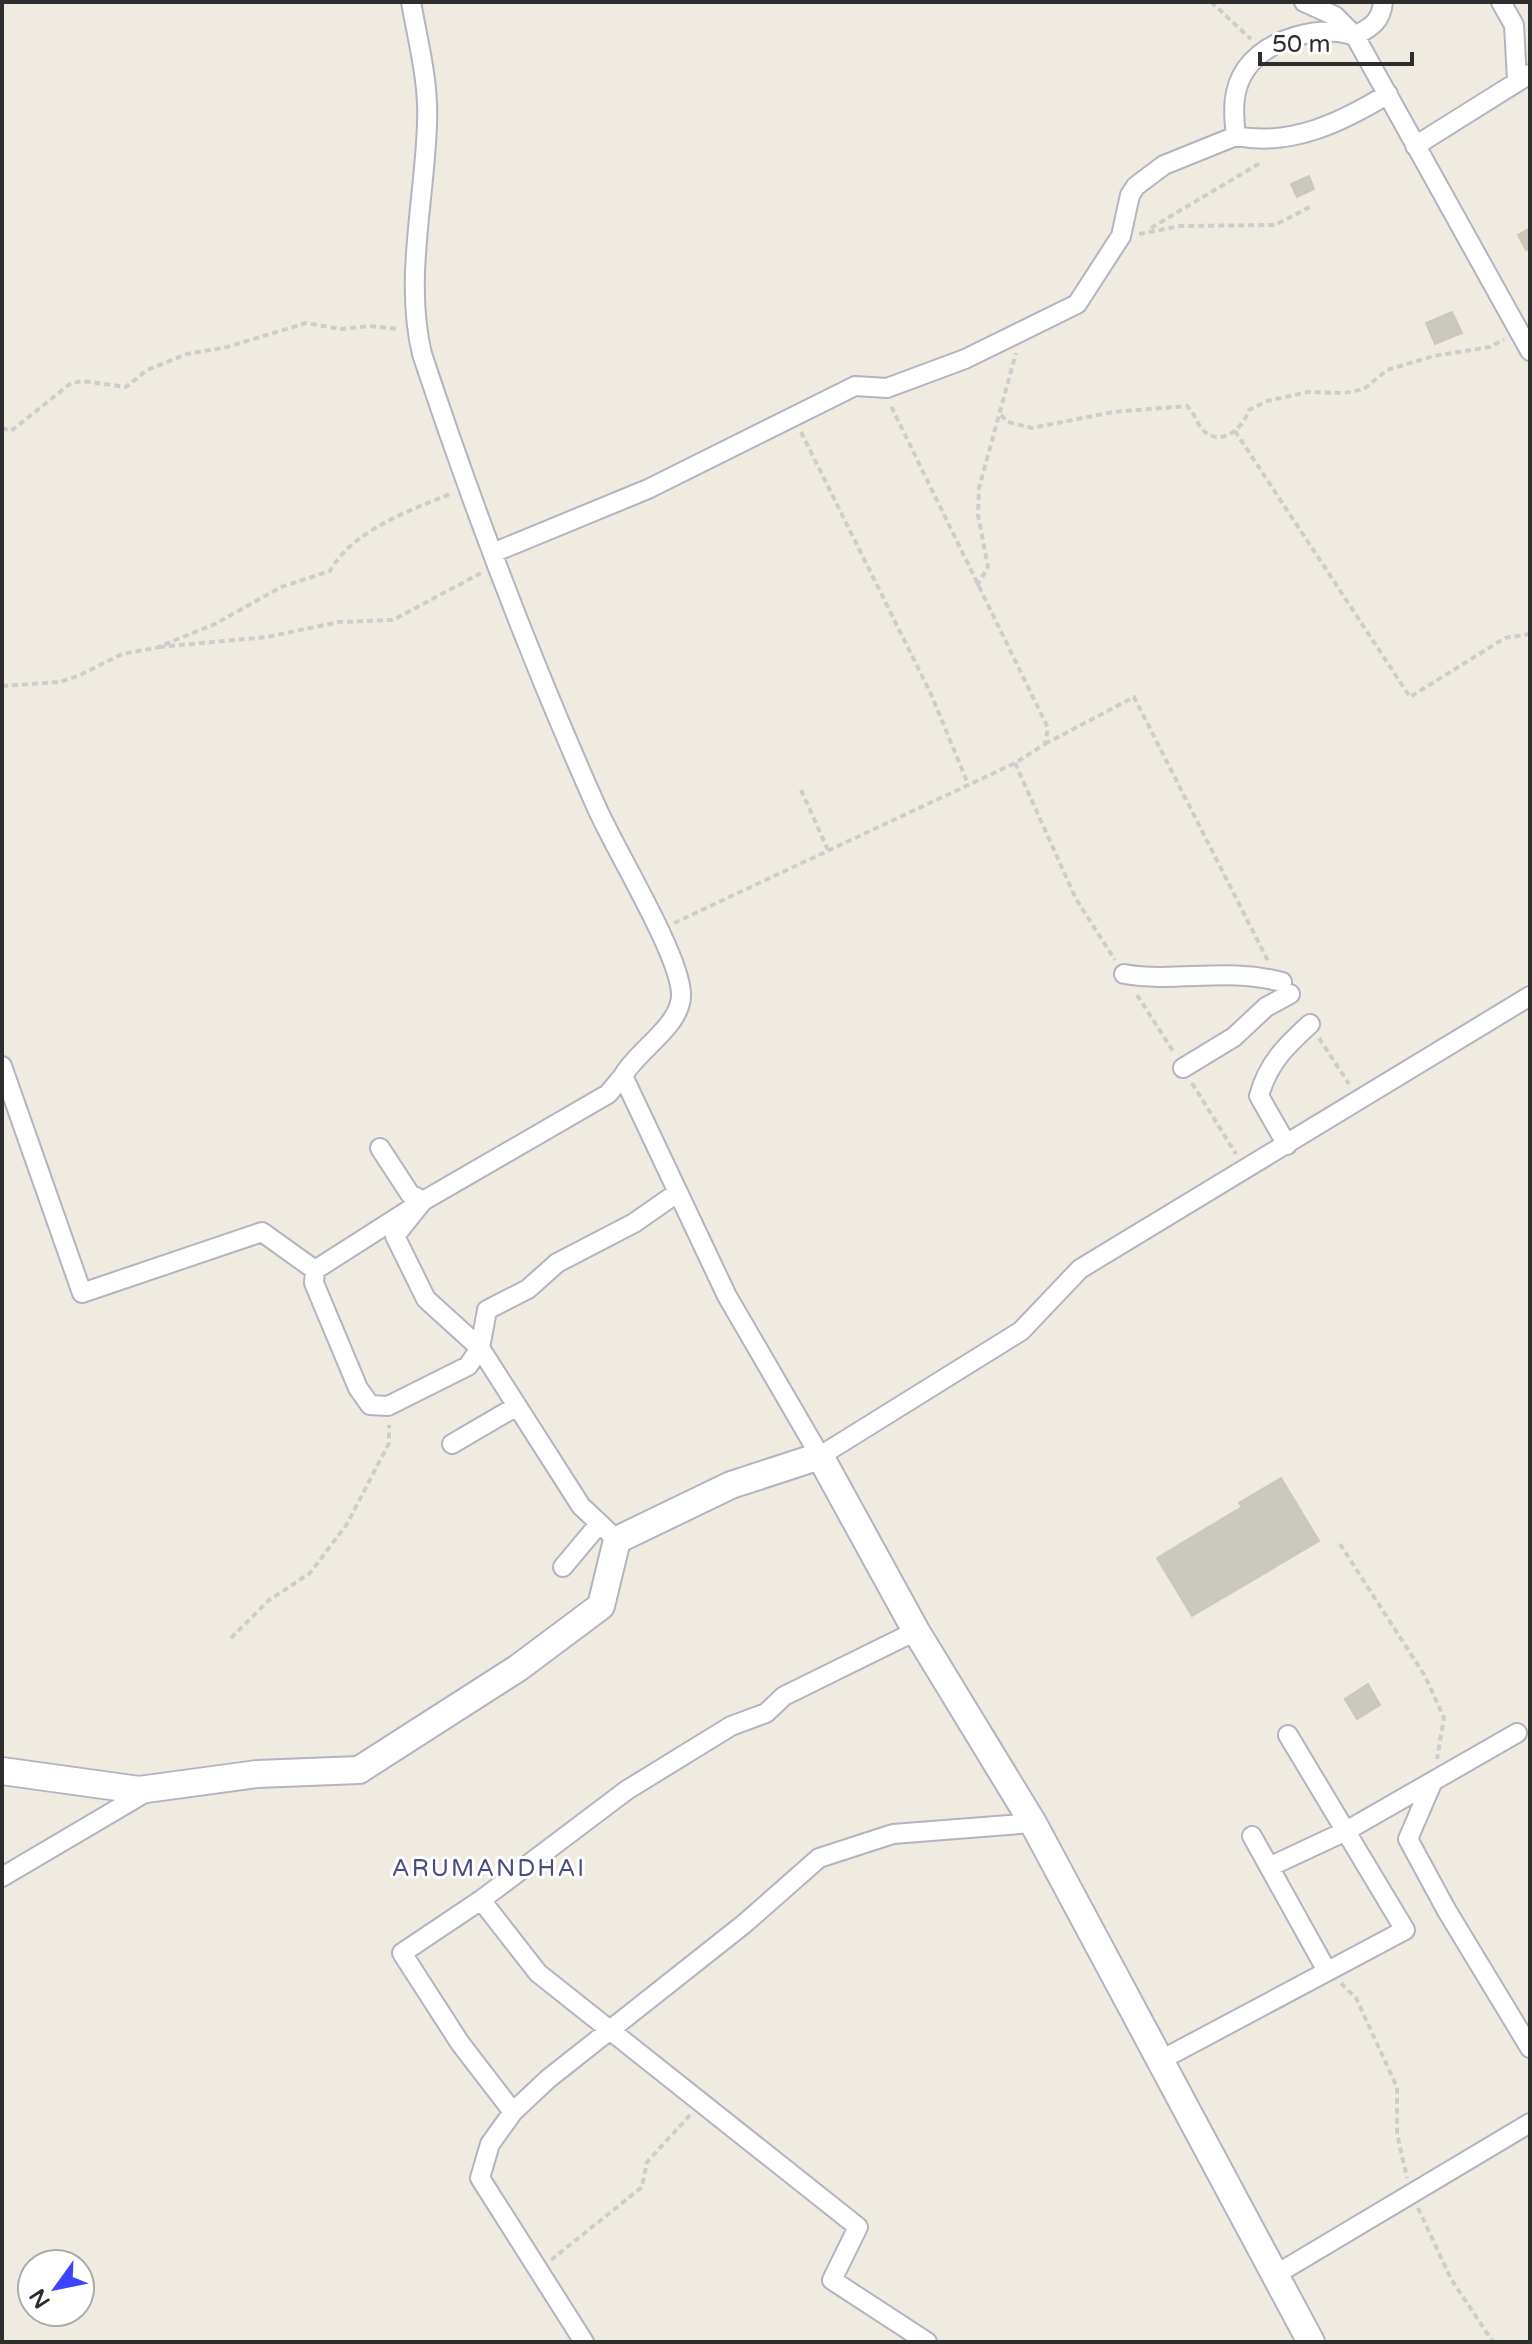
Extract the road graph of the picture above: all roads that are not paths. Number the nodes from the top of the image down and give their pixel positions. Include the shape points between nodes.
1 (411, 2) edge
2 (1304, 2) edge
3 (1383, 2) edge
4 (1501, 2) edge
5 (1355, 36) junction
6 (1523, 77) edge
7 (1388, 94) junction
8 (1236, 136) junction
9 (1415, 146) junction
10 (1530, 351) edge
11 (495, 552) junction
12 (1124, 974) dead end
13 (1530, 996) edge
14 (1310, 1024) road end
15 (2, 1066) edge
16 (1183, 1068) dead end
17 (623, 1076) junction
18 (1287, 1145) junction
19 (380, 1148) dead end
20 (677, 1193) junction
21 (423, 1201) junction
22 (315, 1270) junction
23 (480, 1348) junction
24 (517, 1406) junction
25 (452, 1444) dead end
26 (820, 1456) junction
27 (608, 1532) junction
28 (563, 1567) dead end
29 (916, 1631) junction
30 (1517, 1733) dead end
31 (1288, 1735) dead end
32 (2, 1771) edge
33 (1433, 1781) junction
34 (152, 1789) junction
35 (1033, 1823) junction
36 (1346, 1831) junction
37 (1252, 1836) dead end
38 (1269, 1867) junction
39 (2, 1877) edge
40 (481, 1900) junction
41 (1327, 1971) junction
42 (608, 2030) junction
43 (1530, 2048) edge
44 (1161, 2060) junction
45 (513, 2112) junction
46 (1530, 2123) edge
47 (1275, 2275) junction
48 (584, 2342) edge
49 (927, 2342) edge
50 (1311, 2342) edge

1 - 11 street via 428,121 413,316 467,487
2 - 5 street via 1335,16
3 - 5 street via 1374,25
4 - 6 street via 1514,25
5 - 7 street
5 - 8 street via 1303,34 1264,52 1247,67 1238,85 1233,109
6 - 9 street
7 - 8 street via 1319,130 1275,139
7 - 9 street
8 - 11 street via 1145,177 1130,195 1115,244 1077,304 965,359 887,388 855,386 648,489
9 - 10 street
11 - 17 street via 530,657 613,846 677,972 681,996 670,1022 631,1060
12 - 16 street via 1235,973 1286,988 1234,1037
13 - 18 street
14 - 18 street via 1280,1051 1265,1073 1259,1096
15 - 22 street via 82,1293 262,1232
17 - 20 street
17 - 21 street via 608,1094
18 - 26 street via 1080,1269 1021,1331
19 - 21 street via 410,1194
20 - 23 street via 487,1310
20 - 26 street via 727,1296
21 - 22 street
21 - 23 street via 395,1236 426,1299
22 - 23 street via 314,1283 370,1405 388,1406 468,1366
23 - 24 street
24 - 25 street
24 - 27 street via 581,1506
26 - 27 street
26 - 29 street
27 - 28 street
27 - 34 street via 601,1606 518,1668 359,1770 257,1774
29 - 35 street
29 - 40 street via 784,1696 766,1713 731,1726 627,1790
30 - 33 street
31 - 36 street
32 - 34 street
33 - 36 street
33 - 43 street via 1408,1839
34 - 39 street
35 - 42 street via 893,1834 819,1858
35 - 44 street
36 - 38 street
36 - 41 street via 1405,1930
37 - 38 street
38 - 41 street
40 - 42 street via 538,1973
40 - 45 street via 402,1953
41 - 44 street
42 - 45 street
42 - 49 street via 858,2227 832,2280
44 - 47 street
45 - 48 street via 490,2144 480,2178
46 - 47 street
47 - 50 street

